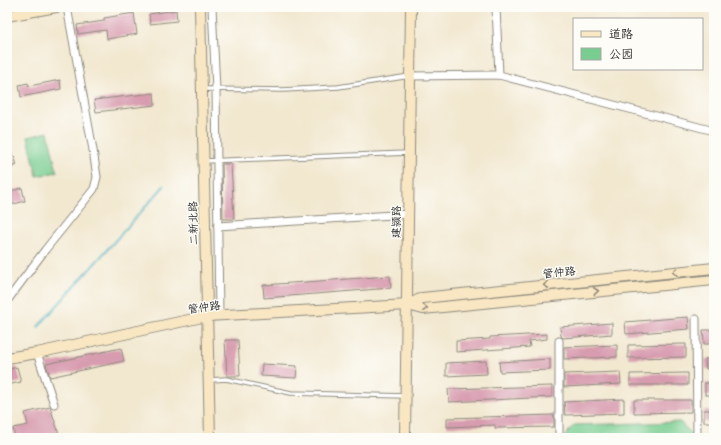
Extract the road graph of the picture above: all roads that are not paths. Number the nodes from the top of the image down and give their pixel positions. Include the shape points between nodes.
1 (56, 7) edge
2 (67, 7) edge
3 (200, 7) edge
4 (212, 7) edge
5 (411, 7) edge
6 (496, 7) edge
7 (7, 16) edge
8 (499, 75) junction
9 (410, 76) junction
10 (202, 89) junction
11 (216, 89) junction
12 (714, 131) edge
13 (409, 153) junction
14 (217, 160) junction
15 (204, 161) junction
16 (408, 214) junction
17 (218, 226) junction
18 (714, 268) edge
19 (714, 280) edge
20 (7, 301) edge
21 (408, 305) junction
22 (207, 316) junction
23 (219, 316) junction
24 (696, 319) dead end
25 (559, 341) dead end
26 (37, 353) junction
27 (7, 358) edge
28 (209, 380) junction
29 (406, 396) junction
30 (54, 404) dead end
31 (210, 438) edge
32 (405, 438) edge
33 (559, 438) edge
34 (697, 438) edge

1 - 7 street
2 - 20 street via 93,150 96,177 94,189
3 - 10 street, 二新北路
4 - 11 street
5 - 9 street, 建颍路
6 - 8 street
8 - 9 street
8 - 12 street
9 - 11 lane via 338,87 283,90
9 - 13 street, 建颍路
10 - 11 lane
10 - 15 street, 二新北路
11 - 14 street
13 - 14 lane
13 - 16 street, 建颍路
14 - 15 lane
14 - 17 street
15 - 22 street, 二新北路
16 - 17 street
16 - 21 street, 建颍路
17 - 23 street
18 -> 21 street, 管仲路 via 422,298
21 -> 19 street, 管仲路 via 423,309
21 - 23 street, 管仲路
21 - 29 street, 建颍路
22 - 23 street, 管仲路
22 - 26 street, 管仲路
22 - 28 street, 二新北路
24 - 34 street
25 - 33 street
26 - 27 street, 管仲路
26 - 30 street
28 - 29 lane via 226,379 291,393
28 - 31 street, 二新北路
29 - 32 street, 建颍路

